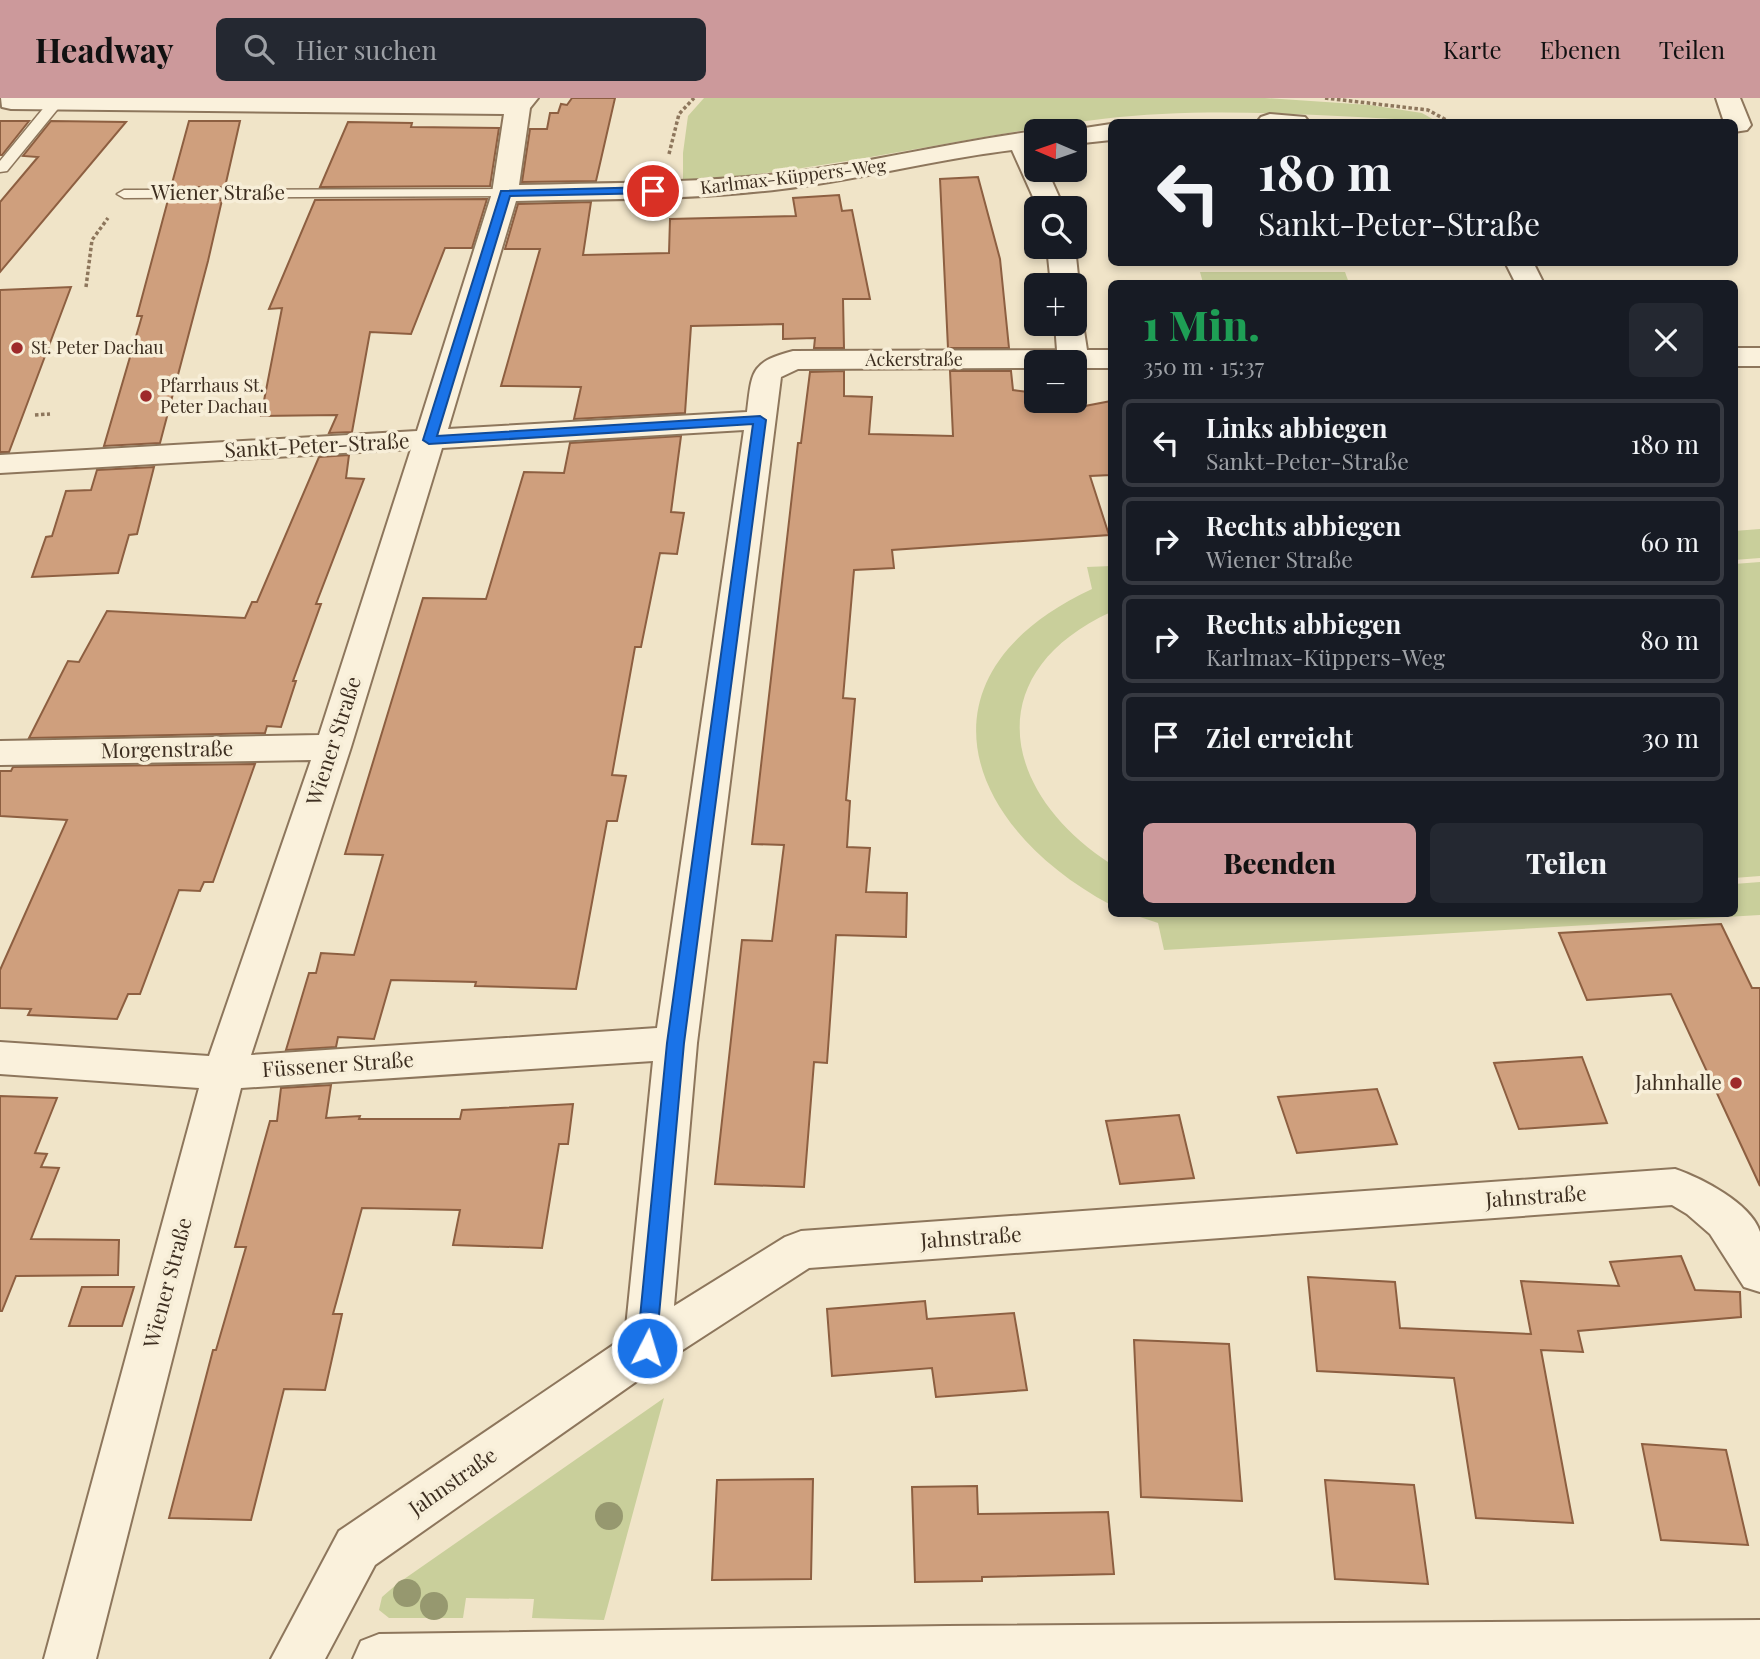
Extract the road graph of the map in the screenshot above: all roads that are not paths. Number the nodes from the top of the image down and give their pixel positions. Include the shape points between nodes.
1 (1728, 98) edge
2 (11, 102) dead end
3 (56, 102) junction
4 (522, 102) edge
5 (1744, 126) edge
6 (1108, 132) edge
7 (1087, 135) edge
8 (1024, 141) edge
9 (2, 168) dead end
10 (505, 193) junction
11 (124, 194) road end
12 (1738, 357) edge
13 (1760, 357) edge
14 (1024, 359) edge
15 (1087, 359) edge
16 (1108, 359) edge
17 (760, 420) junction
18 (429, 440) junction
19 (0, 464) edge
20 (333, 747) junction
21 (0, 753) edge
22 (676, 1043) junction
23 (0, 1058) edge
24 (224, 1073) junction
25 (1760, 1273) edge
26 (647, 1348) junction
27 (1760, 1645) edge
28 (70, 1659) edge
29 (297, 1659) edge
30 (379, 1659) edge

1 - 5 street
2 - 3 street
3 - 4 street
3 - 9 lane
4 - 10 street
6 - 7 street
8 - 10 street, Karlmax-Küppers-Weg via 778,182 671,190
10 - 11 lane, Wiener Straße
10 - 18 street, Wiener Straße
12 - 13 street
14 - 17 street, Ackerstraße via 793,360 767,373
15 - 16 street, Ackerstraße
17 - 18 street, Sankt-Peter-Straße
17 - 22 street
18 - 19 street, Sankt-Peter-Straße
18 - 20 street, Wiener Straße
20 - 21 street, Morgenstraße
20 - 24 street, Wiener Straße
22 - 24 street, Füssener Straße
22 - 26 street
23 - 24 street, Füssener Straße
24 - 28 street, Wiener Straße
25 - 26 street, Jahnstraße via 1719,1214 1695,1194 1661,1188 801,1250
26 - 29 street, Jahnstraße via 358,1548
27 - 30 street

